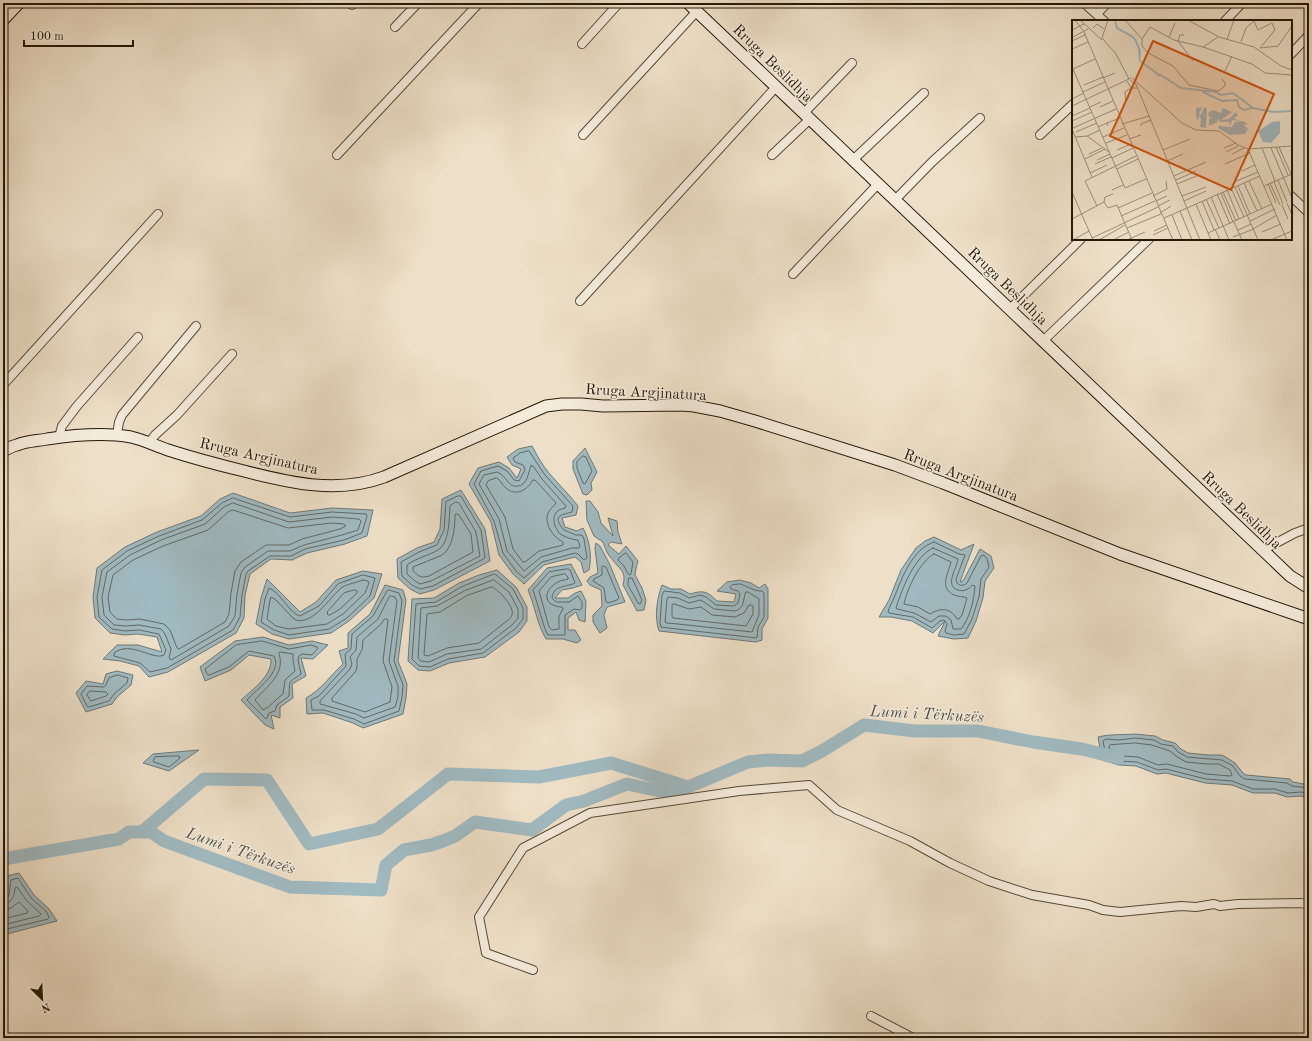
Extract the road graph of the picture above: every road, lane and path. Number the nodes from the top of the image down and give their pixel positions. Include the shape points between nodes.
1 (19, 3) edge
2 (418, 3) edge
3 (479, 3) edge
4 (619, 3) edge
5 (688, 3) edge
6 (1084, 3) edge
7 (1107, 3) edge
8 (1242, 3) edge
9 (697, 11) junction
10 (1097, 14) junction
11 (4, 16) edge
12 (1103, 20) edge
13 (1226, 20) edge
14 (395, 27) dead end
15 (1309, 35) edge
16 (582, 44) dead end
17 (1292, 53) edge
18 (852, 63) dead end
19 (776, 87) junction
20 (924, 93) dead end
21 (1072, 105) edge
22 (807, 116) junction
23 (980, 118) dead end
24 (583, 135) dead end
25 (1040, 135) dead end
26 (337, 155) dead end
27 (772, 155) dead end
28 (853, 160) junction
29 (878, 184) junction
30 (1292, 197) edge
31 (895, 200) junction
32 (1307, 208) edge
33 (158, 214) dead end
34 (1080, 240) edge
35 (1148, 240) edge
36 (792, 274) dead end
37 (580, 302) dead end
38 (1010, 309) junction
39 (196, 326) dead end
40 (138, 337) dead end
41 (1043, 341) junction
42 (232, 354) dead end
43 (3, 385) edge
44 (117, 435) junction
45 (59, 438) junction
46 (3, 442) edge
47 (149, 443) junction
48 (17, 444) junction
49 (3, 451) edge
50 (1309, 528) edge
51 (1263, 550) junction
52 (1309, 588) edge
53 (1309, 619) edge
54 (1309, 906) edge
55 (533, 970) dead end
56 (871, 1016) dead end
57 (913, 1038) edge

1 - 11 street
2 - 14 street
3 - 26 street
4 - 16 street
5 - 9 street, Rruga Beslidhja
6 - 10 street
7 - 10 street
8 - 13 street
9 - 19 street, Rruga Beslidhja
9 - 24 street
10 - 12 street
15 - 17 street
18 - 22 street
19 - 22 street, Rruga Beslidhja
19 - 37 street
20 - 28 street
21 - 25 street
22 - 27 street
22 - 28 street, Rruga Beslidhja
23 - 31 street
28 - 29 street, Rruga Beslidhja
29 - 31 street, Rruga Beslidhja
29 - 36 street
30 - 32 street
31 - 38 street, Rruga Beslidhja
33 - 43 street
34 - 38 street
35 - 41 street
38 - 41 street, Rruga Beslidhja
39 - 44 street via 122,415
40 - 45 street via 62,426
41 - 51 street, Rruga Beslidhja
42 - 47 street
44 - 45 street, Rruga Argjinatura via 97,434
44 - 47 street, Rruga Argjinatura
45 - 48 street, Rruga Argjinatura
46 - 48 street
47 - 53 street, Rruga Argjinatura via 225,466 301,484 353,485 384,477 546,406 694,406 755,421 895,465 1120,554
48 - 49 street
50 - 51 street
51 - 52 street, Rruga Beslidhja via 1290,576
54 - 55 street via 1301,903 1220,906 1214,904 1120,912 1032,895 989,881 910,841 837,810 809,785 739,791 590,814 523,848 479,917 486,953
56 - 57 street

